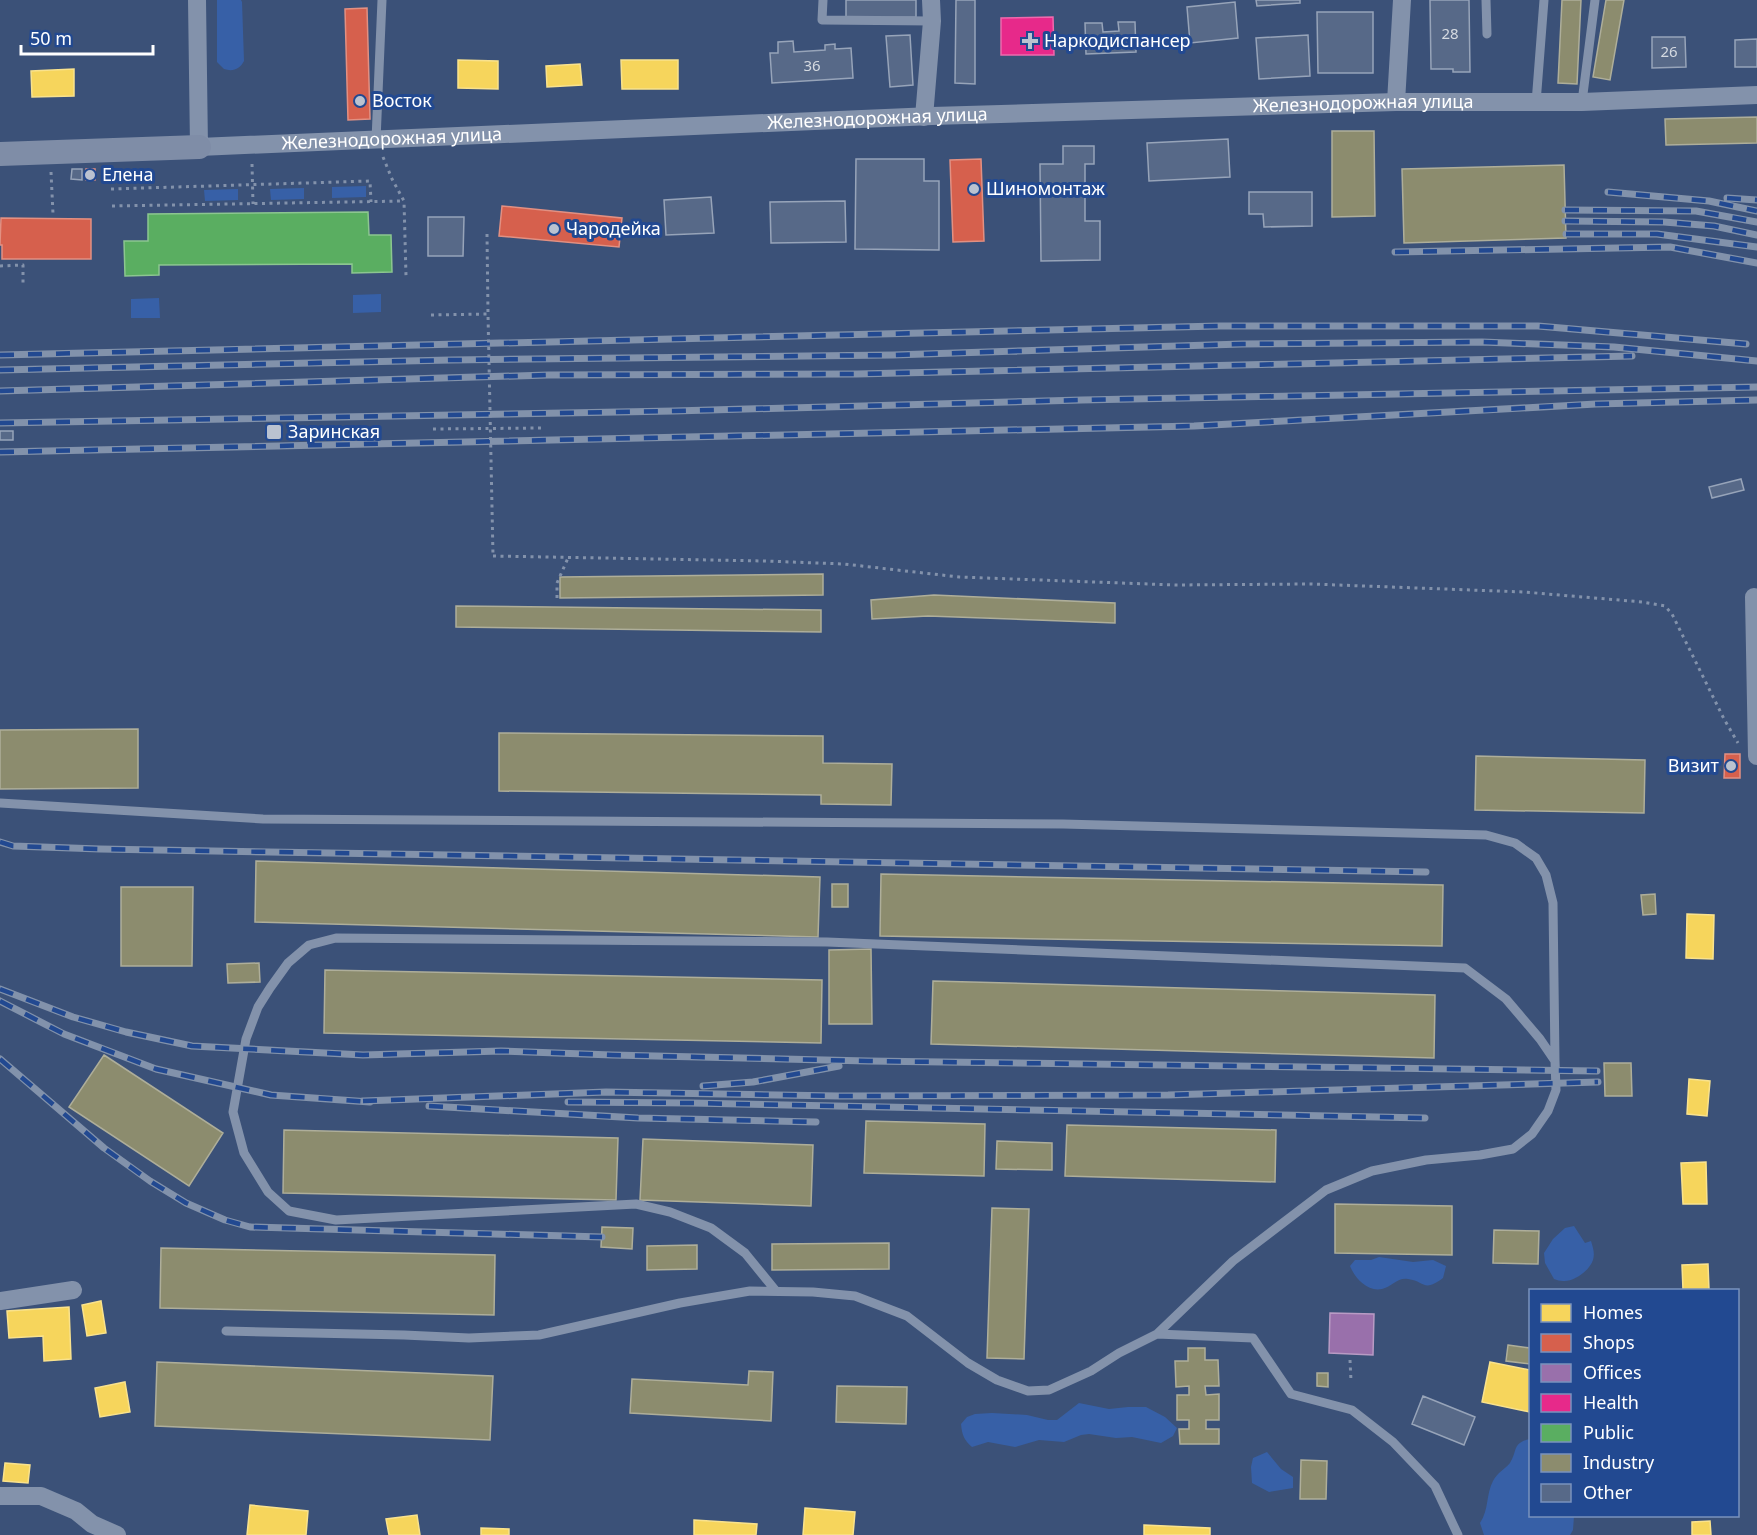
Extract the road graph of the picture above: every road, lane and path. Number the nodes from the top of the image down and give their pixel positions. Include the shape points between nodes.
1 (197, 0) edge
2 (382, 0) edge
3 (823, 0) edge
4 (931, 0) edge
5 (1402, 0) edge
6 (1486, 0) edge
7 (1544, 0) edge
8 (1595, 0) edge
9 (932, 21) junction
10 (1487, 34) dead end
11 (1757, 95) edge
12 (1396, 102) junction
13 (1582, 102) junction
14 (1536, 103) junction
15 (924, 117) junction
16 (376, 140) junction
17 (199, 147) junction
18 (50, 153) junction
19 (0, 154) edge
20 (252, 164) dead end
21 (253, 185) junction
22 (111, 189) dead end
23 (404, 201) junction
24 (371, 202) junction
25 (254, 204) junction
26 (112, 206) dead end
27 (53, 214) dead end
28 (486, 234) dead end
29 (0, 266) edge
30 (406, 276) dead end
31 (23, 284) dead end
32 (488, 314) junction
33 (431, 315) dead end
34 (490, 428) junction
35 (544, 428) dead end
36 (433, 429) dead end
37 (567, 557) junction
38 (1754, 597) dead end
39 (557, 598) dead end
40 (1740, 746) dead end
41 (1757, 756) edge
42 (0, 803) edge
43 (1555, 1061) junction
44 (73, 1290) dead end
45 (776, 1291) junction
46 (0, 1301) edge
47 (225, 1331) dead end
48 (1157, 1334) junction
49 (1350, 1360) dead end
50 (1351, 1381) dead end
51 (0, 1496) edge
52 (117, 1535) edge
53 (1458, 1535) edge

1 - 17 street
2 - 16 lane
3 - 9 lane via 822,20
4 - 9 street
5 - 12 street
6 - 10 lane
7 - 14 lane
8 - 13 lane
9 - 15 street
11 - 13 street, Железнодорожная улица
12 - 14 street, Железнодорожная улица
12 - 15 street, Железнодорожная улица
13 - 14 street, Железнодорожная улица
15 - 16 street, Железнодорожная улица
16 - 17 street, Железнодорожная улица
16 - 23 path
17 - 18 street, Железнодорожная улица
18 - 19 street, Железнодорожная улица
18 - 27 path
20 - 21 path
21 - 22 path
21 - 24 path via 370,181
21 - 25 path
23 - 24 path
23 - 30 path
24 - 25 path
25 - 26 path
28 - 32 path
29 - 31 path via 23,265
32 - 33 path, bridge
32 - 34 path, bridge
34 - 35 path
34 - 36 path
34 - 37 path, bridge via 493,556
37 - 39 path via 556,583
37 - 40 path via 844,564 959,577 1174,585 1311,584 1524,592 1642,602 1665,606 1672,614
38 - 41 street
42 - 43 lane via 263,819 1063,824 1486,835 1515,843 1536,858 1546,875 1554,903
43 - 45 lane via 1506,999 1465,968 1442,967 826,942 336,938 309,945 288,963 258,1007 246,1039 233,1112 244,1153 268,1192 289,1210 336,1220 636,1204 711,1228 745,1253
43 - 48 lane via 1556,1090 1548,1111 1532,1134 1513,1149 1372,1171 1326,1190 1233,1261
44 - 46 street
45 - 47 lane via 750,1291 680,1303 539,1335 469,1338
45 - 48 lane via 855,1296 907,1316 968,1363 997,1380 1028,1391 1049,1390
48 - 53 lane via 1252,1338 1291,1394 1352,1410 1393,1442 1435,1486
49 - 50 path
51 - 52 street via 40,1496

